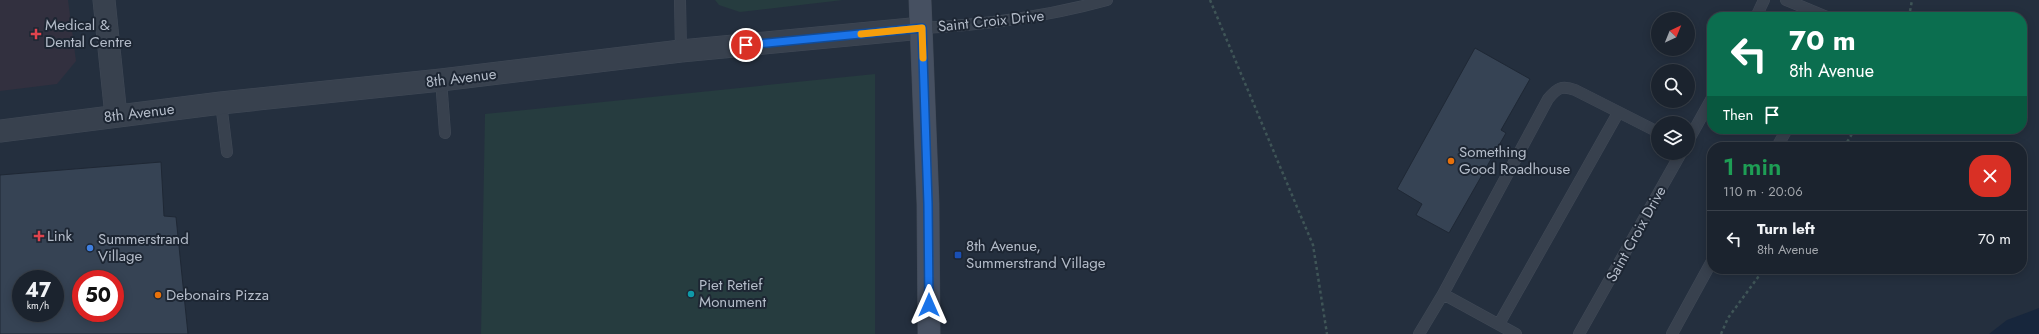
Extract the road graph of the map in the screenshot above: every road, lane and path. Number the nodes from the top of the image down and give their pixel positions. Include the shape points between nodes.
1 (104, 0) edge
2 (680, 0) edge
3 (920, 0) edge
4 (1107, 0) edge
5 (1210, 0) edge
6 (1764, 0) edge
7 (1786, 0) edge
8 (1912, 0) edge
9 (1758, 12) edge
10 (1815, 12) edge
11 (1910, 12) edge
12 (922, 28) junction
13 (681, 51) junction
14 (441, 80) junction
15 (221, 103) junction
16 (1707, 107) edge
17 (1618, 113) junction
18 (116, 116) junction
19 (1695, 128) edge
20 (1651, 129) edge
21 (0, 131) edge
22 (445, 133) dead end
23 (227, 152) dead end
24 (1677, 160) edge
25 (1707, 270) edge
26 (1760, 274) edge
27 (1443, 294) junction
28 (1499, 324) junction
29 (929, 334) edge
30 (1327, 334) edge
31 (1419, 334) edge
32 (1516, 334) edge
33 (1579, 334) edge
34 (1672, 334) edge
35 (1721, 334) edge

1 - 18 street
2 - 13 lane
3 - 12 main road
4 - 12 lane, Saint Croix Drive via 1040,17 973,26
5 - 30 path via 1313,244
6 - 9 lane
7 - 10 lane
8 - 11 path
12 - 13 street, 8th Avenue
12 - 29 main road
13 - 14 street, 8th Avenue
14 - 15 street, 8th Avenue
14 - 22 lane
15 - 18 street, 8th Avenue
15 - 23 lane
16 - 19 lane
17 - 20 lane
17 - 27 lane via 1569,88 1560,87 1555,91
17 - 28 lane
18 - 21 street, 8th Avenue
24 - 33 lane, Saint Croix Drive
25 - 34 lane
26 - 35 path via 1728,318
27 - 28 lane
27 - 31 lane
28 - 32 lane

